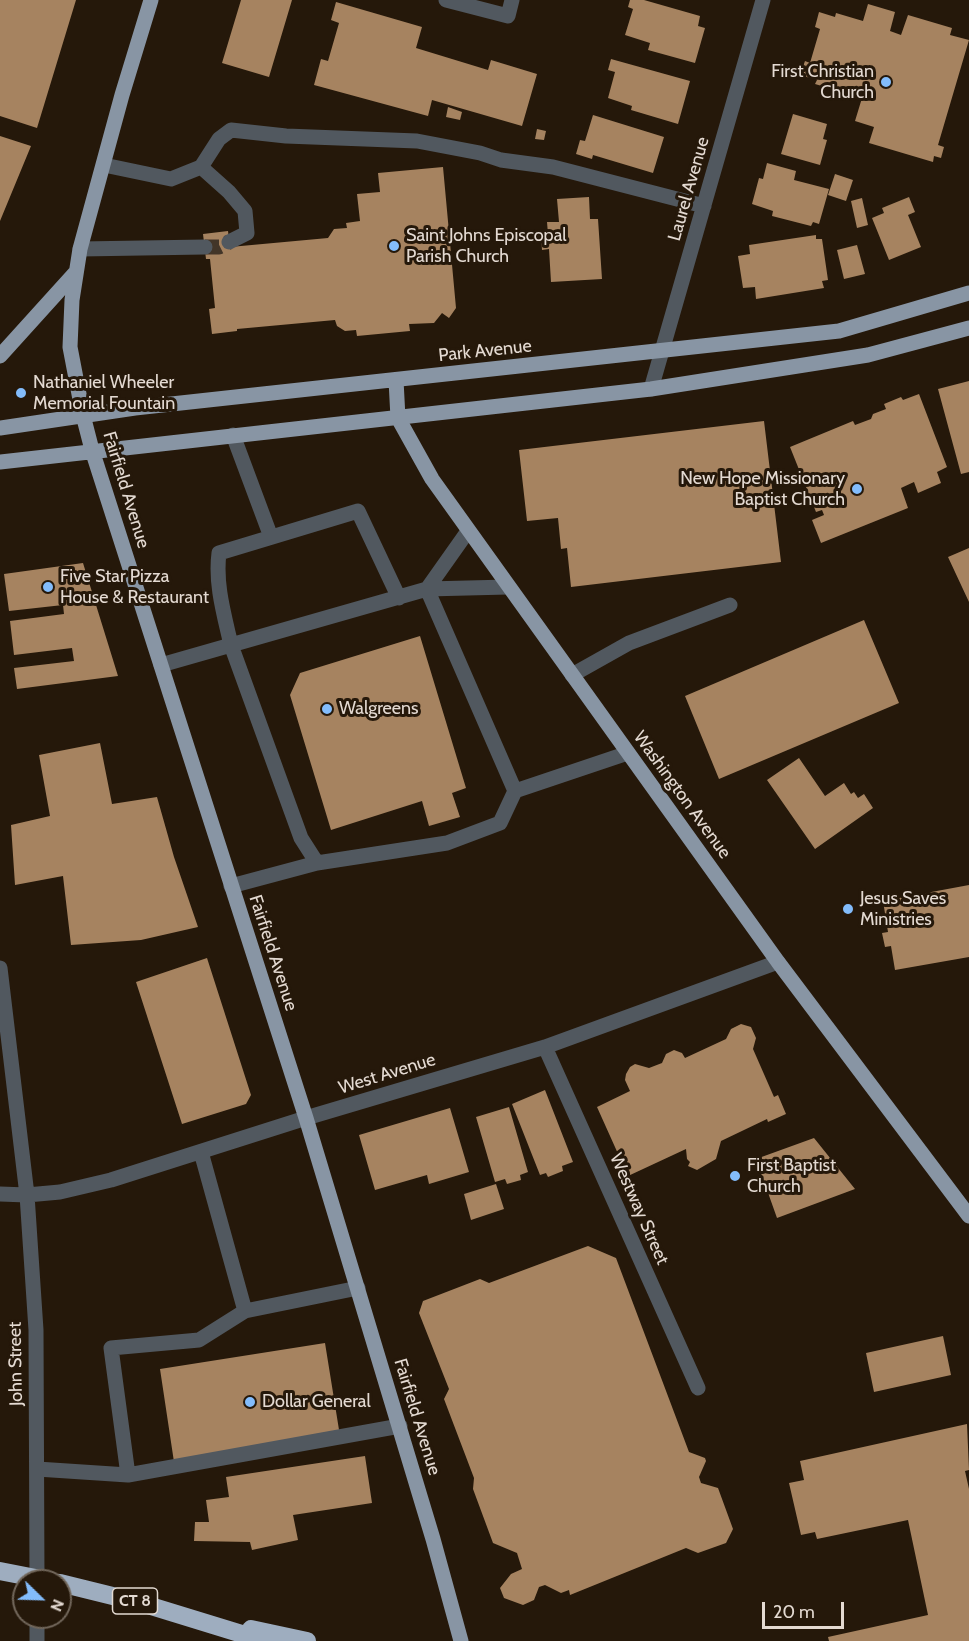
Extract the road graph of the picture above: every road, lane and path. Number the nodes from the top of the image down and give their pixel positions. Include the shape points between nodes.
1 (152, 0) edge
2 (446, 0) edge
3 (512, 0) edge
4 (763, 0) edge
5 (104, 165) junction
6 (201, 167) junction
7 (704, 206) junction
8 (230, 242) tunnel mouth
9 (205, 247) tunnel mouth
10 (80, 249) junction
11 (75, 273) junction
12 (969, 293) edge
13 (969, 328) edge
14 (662, 352) junction
15 (0, 356) edge
16 (396, 380) junction
17 (651, 389) junction
18 (83, 415) junction
19 (398, 418) junction
20 (0, 428) edge
21 (233, 435) junction
22 (92, 450) junction
23 (0, 462) edge
24 (468, 531) junction
25 (271, 537) junction
26 (508, 587) junction
27 (427, 589) junction
28 (399, 598) junction
29 (730, 605) dead end
30 (231, 645) junction
31 (161, 665) junction
32 (572, 675) junction
33 (628, 753) junction
34 (515, 792) junction
35 (317, 863) junction
36 (231, 886) junction
37 (778, 962) junction
38 (0, 968) edge
39 (545, 1047) junction
40 (306, 1118) junction
41 (201, 1152) junction
42 (0, 1194) edge
43 (27, 1195) junction
44 (967, 1210) edge
45 (358, 1288) junction
46 (245, 1311) junction
47 (699, 1388) dead end
48 (400, 1426) junction
49 (37, 1469) junction
50 (128, 1475) junction
51 (37, 1569) edge
52 (72, 1586) edge
53 (190, 1617) junction
54 (265, 1641) edge
55 (307, 1641) edge
56 (461, 1641) edge

1 - 5 main road, Fairfield Avenue
2 - 3 street via 508,16
4 - 7 street, Laurel Avenue
5 - 6 street via 171,178
5 - 10 main road, Fairfield Avenue
6 - 7 street via 219,139 231,130 417,141 553,167
6 - 8 street via 245,211 247,233
7 - 14 street, Laurel Avenue
9 - 10 street
10 - 11 main road, Fairfield Avenue
11 - 15 main road
11 - 18 main road, Fairfield Avenue via 70,347
12 - 14 main road, Park Avenue via 839,331
13 - 17 main road via 868,356
14 - 16 main road, Park Avenue
14 - 17 street, Laurel Avenue
16 - 18 main road, Park Avenue
16 - 19 main road, Washington Avenue
17 - 19 main road
18 - 20 main road, Park Avenue
18 - 22 main road, Fairfield Avenue
19 - 21 main road
19 - 24 main road, Washington Avenue via 432,480
21 - 22 main road
21 - 25 street
22 - 23 main road
22 - 31 main road, Fairfield Avenue
24 - 26 main road, Washington Avenue
24 - 27 street
25 - 28 street via 358,511
25 - 30 street via 219,553 221,605
26 - 27 street
26 - 32 main road, Washington Avenue
27 - 28 street
27 - 34 street
28 - 30 street
29 - 32 street via 629,643
30 - 31 street
30 - 35 street via 301,838
31 - 36 main road, Fairfield Avenue
32 - 33 main road, Washington Avenue
33 - 34 street
33 - 37 main road, Washington Avenue
34 - 35 street via 500,823 447,843
35 - 36 street
36 - 40 main road, Fairfield Avenue
37 - 39 street, West Avenue
37 - 44 main road, Washington Avenue
38 - 43 street, John Street
39 - 40 street, West Avenue
39 - 47 street, Westway Street
40 - 41 street, West Avenue
40 - 45 main road, Fairfield Avenue
41 - 43 street, West Avenue via 111,1180
41 - 46 street
42 - 43 street, West Avenue
43 - 49 street, John Street via 36,1330
45 - 46 street
45 - 48 main road, Fairfield Avenue
46 - 50 street via 199,1340 111,1347
48 - 50 street
48 - 56 main road, Fairfield Avenue
49 - 50 street
49 - 51 street, John Street
52 - 53 highway, CT 8
53 - 54 highway, CT 8
53 - 55 highway

